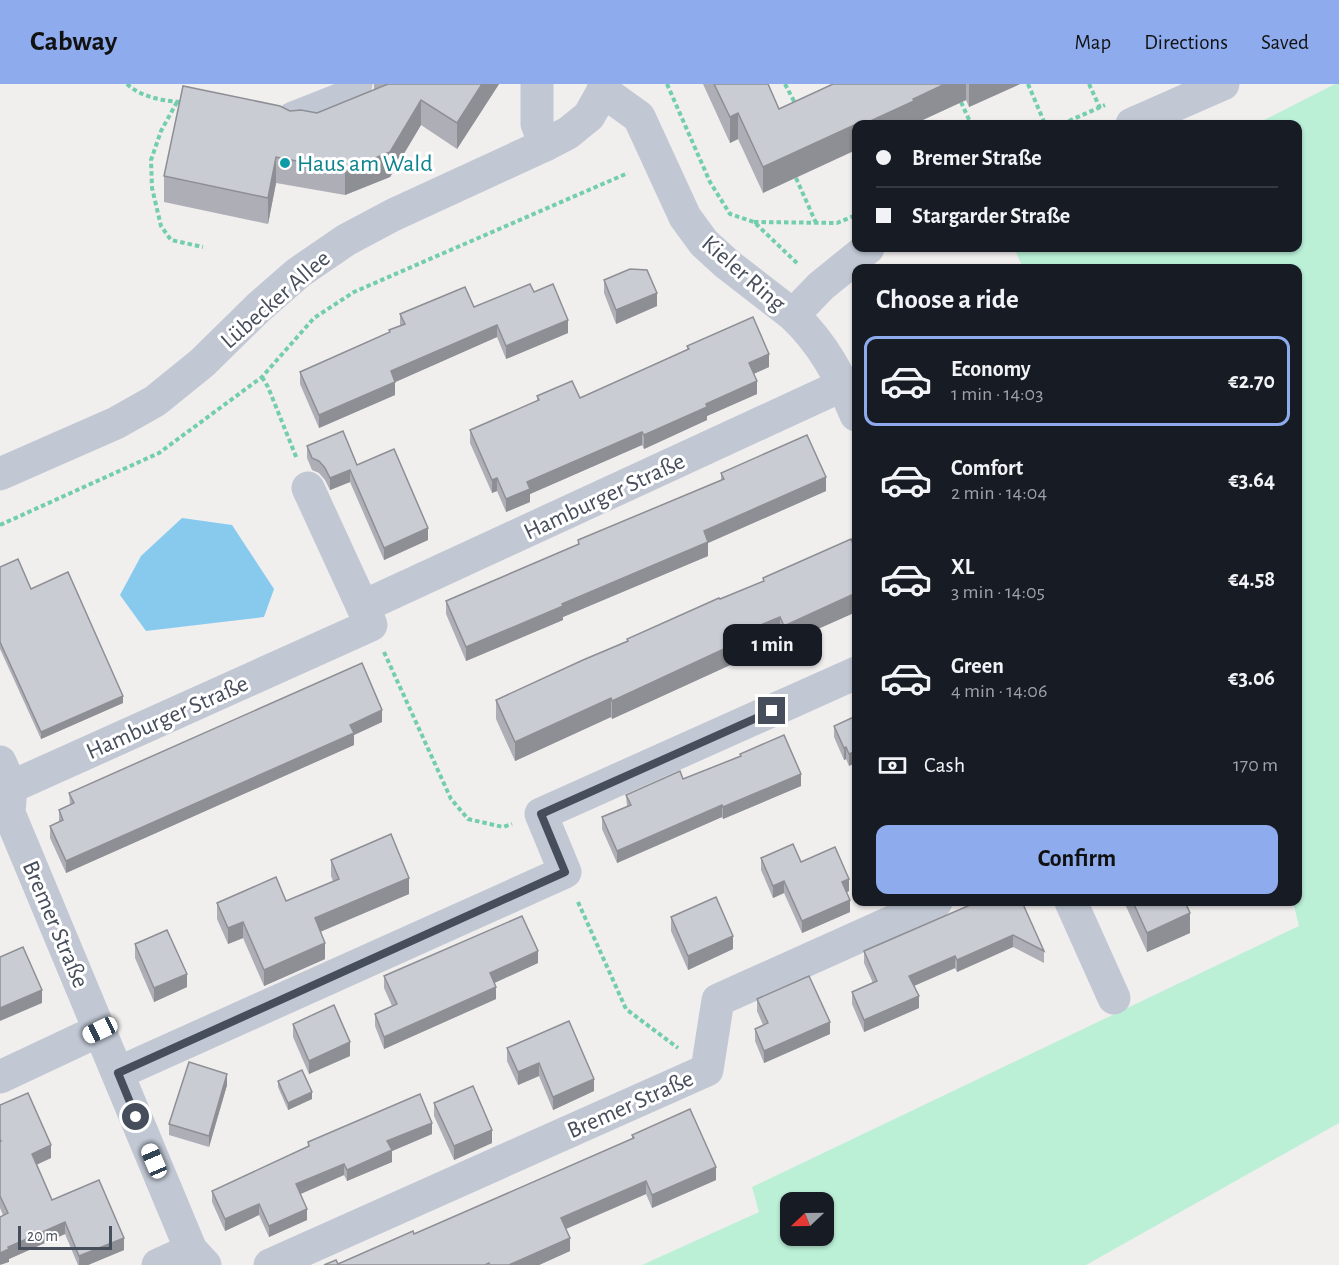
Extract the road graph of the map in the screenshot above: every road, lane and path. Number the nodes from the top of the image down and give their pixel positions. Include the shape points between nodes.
1 (127, 84) edge
2 (356, 84) edge
3 (537, 84) edge
4 (667, 84) edge
5 (785, 84) edge
6 (1028, 84) edge
7 (1089, 84) edge
8 (1223, 84) edge
9 (604, 87) edge
10 (177, 102) junction
11 (961, 102) dead end
12 (189, 104) edge
13 (796, 107) edge
14 (1100, 108) dead end
15 (293, 118) edge
16 (969, 120) edge
17 (1043, 120) edge
18 (1141, 120) edge
19 (545, 145) junction
20 (658, 160) junction
21 (796, 178) edge
22 (852, 216) edge
23 (754, 222) junction
24 (816, 223) junction
25 (202, 248) dead end
26 (863, 252) edge
27 (821, 286) junction
28 (793, 315) junction
29 (262, 377) junction
30 (843, 385) junction
31 (852, 406) edge
32 (0, 474) edge
33 (308, 488) joint
34 (0, 525) edge
35 (368, 615) junction
36 (852, 676) edge
37 (5, 795) edge
38 (541, 814) junction
39 (565, 872) junction
40 (927, 906) edge
41 (1073, 906) edge
42 (1114, 998) dead end
43 (100, 1030) junction
44 (707, 1070) junction
45 (118, 1073) junction
46 (0, 1077) edge
47 (198, 1257) edge
48 (158, 1265) edge
49 (270, 1265) edge

1 - 10 path via 155,99
2 - 15 street via 349,96
3 - 19 street via 537,124
4 - 23 path via 710,182 729,214
5 - 13 path
6 - 17 path
7 - 14 path
8 - 18 street
9 - 19 street, Lübecker Allee via 589,116
9 - 20 street, Kieler Ring via 639,117
10 - 12 path
10 - 25 path via 151,160 152,188 161,226 171,240
11 - 16 path
19 - 32 street, Lübecker Allee via 345,240 298,273 202,363 155,401 116,423
20 - 28 street, Kieler Ring via 685,217 704,243
20 - 29 path via 354,292 314,318
21 - 24 path
22 - 24 path via 837,223
23 - 24 path
23 - 27 path
26 - 27 street, Kieler Ring
27 - 28 street, Kieler Ring
28 - 30 street via 825,351
29 - 33 path
29 - 34 path via 159,453
30 - 31 street
30 - 35 street, Hamburger Straße
33 - 35 street
35 - 37 street, Hamburger Straße
35 - 38 path via 451,799 468,819 503,827
36 - 38 street
37 - 43 street, Bremer Straße
38 - 39 street
39 - 44 path via 626,1009
39 - 45 street
40 - 44 street, Bremer Straße via 718,1000
41 - 42 street
43 - 45 street, Bremer Straße
43 - 46 street
44 - 49 street, Bremer Straße
45 - 47 street, Bremer Straße
47 - 48 street, Bremer Straße

